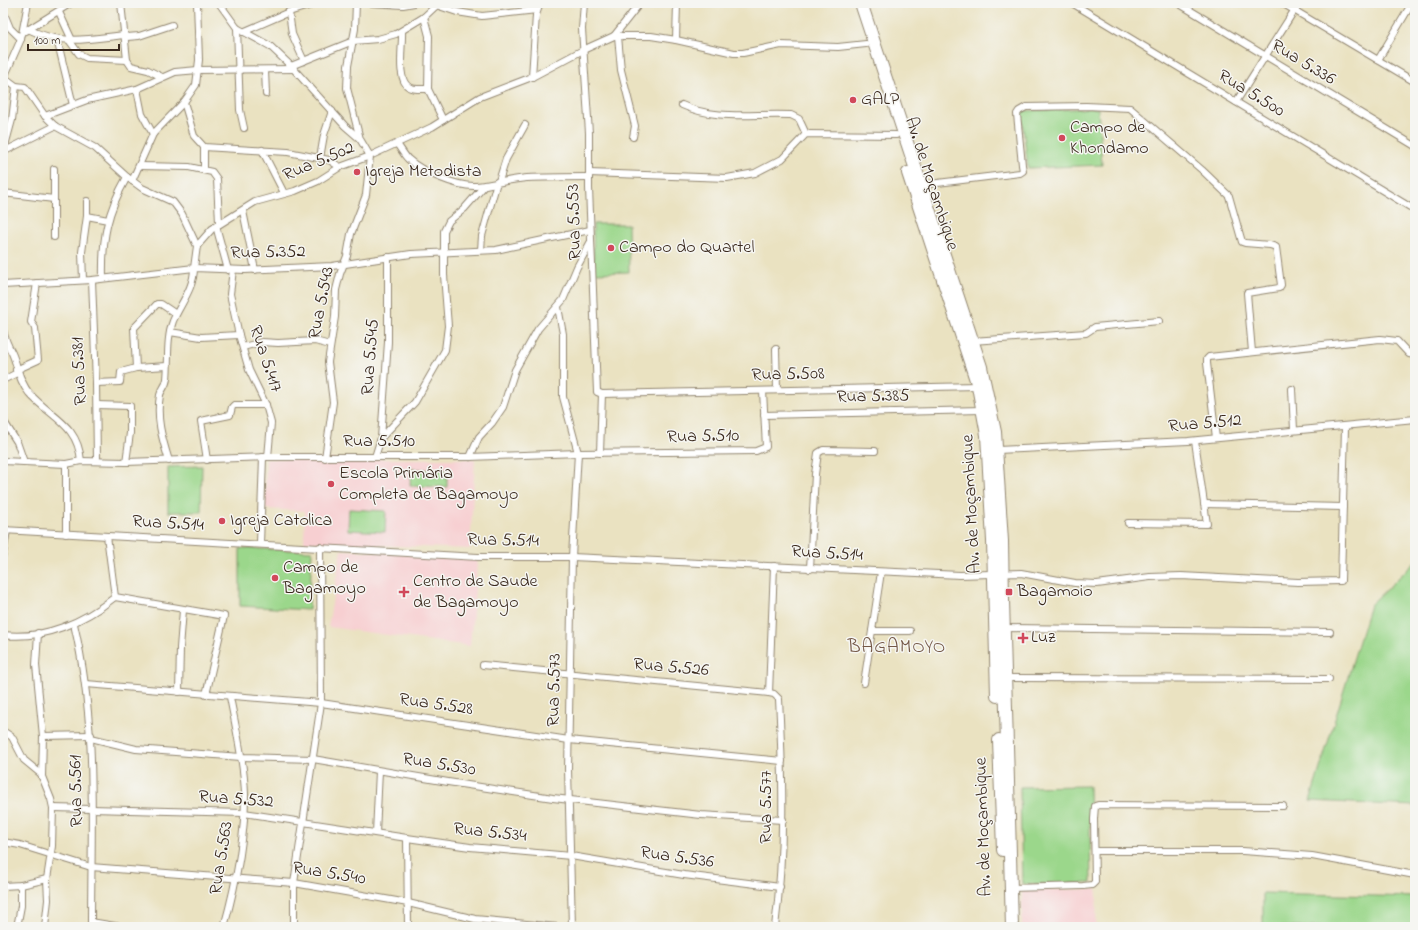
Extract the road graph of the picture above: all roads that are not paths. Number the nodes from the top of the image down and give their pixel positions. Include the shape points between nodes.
1 (28, 3) edge
2 (72, 3) edge
3 (121, 3) edge
4 (197, 3) edge
5 (219, 3) edge
6 (318, 3) edge
7 (356, 3) edge
8 (371, 3) edge
9 (414, 3) edge
10 (430, 3) edge
11 (540, 3) edge
12 (584, 3) edge
13 (640, 3) edge
14 (677, 3) edge
15 (853, 3) edge
16 (861, 3) edge
17 (1072, 3) edge
18 (1178, 3) edge
19 (1282, 3) edge
20 (1299, 3) edge
21 (1412, 3) edge
22 (438, 4) edge
23 (537, 10) junction
24 (1294, 10) junction
25 (3, 11) edge
26 (58, 12) junction
27 (289, 12) junction
28 (424, 17) junction
29 (172, 25) dead end
30 (240, 30) junction
31 (402, 31) junction
32 (24, 34) junction
33 (124, 35) junction
34 (616, 36) junction
35 (57, 39) junction
36 (70, 40) junction
37 (676, 40) junction
38 (354, 41) junction
39 (866, 44) junction
40 (583, 50) junction
41 (1264, 57) junction
42 (127, 60) junction
43 (1378, 60) junction
44 (304, 61) junction
45 (3, 65) edge
46 (10, 66) junction
47 (293, 68) junction
48 (198, 70) junction
49 (239, 70) junction
50 (265, 70) junction
51 (162, 77) junction
52 (532, 77) junction
53 (4, 79) edge
54 (1415, 82) edge
55 (16, 86) junction
56 (137, 89) junction
57 (428, 89) junction
58 (266, 94) dead end
59 (184, 102) junction
60 (1236, 102) junction
61 (73, 105) junction
62 (682, 106) dead end
63 (332, 110) junction
64 (45, 116) junction
65 (443, 120) junction
66 (525, 125) dead end
67 (55, 126) junction
68 (244, 128) dead end
69 (154, 134) junction
70 (806, 134) junction
71 (896, 135) junction
72 (633, 137) dead end
73 (360, 139) junction
74 (397, 144) junction
75 (1415, 146) edge
76 (204, 147) junction
77 (262, 150) junction
78 (3, 152) edge
79 (370, 156) junction
80 (320, 158) junction
81 (140, 166) junction
82 (340, 167) junction
83 (54, 169) dead end
84 (204, 169) junction
85 (589, 175) junction
86 (129, 179) junction
87 (498, 182) junction
88 (485, 185) junction
89 (921, 186) junction
90 (3, 193) edge
91 (284, 193) junction
92 (54, 199) junction
93 (87, 201) dead end
94 (1415, 210) edge
95 (243, 211) junction
96 (87, 216) junction
97 (108, 220) junction
98 (218, 225) junction
99 (590, 230) junction
100 (54, 237) dead end
101 (590, 243) junction
102 (197, 246) junction
103 (481, 250) junction
104 (440, 252) junction
105 (388, 257) junction
106 (344, 264) junction
107 (194, 268) junction
108 (230, 270) junction
109 (255, 270) junction
110 (103, 278) junction
111 (82, 280) junction
112 (92, 280) junction
113 (38, 283) junction
114 (3, 285) edge
115 (558, 307) junction
116 (176, 314) junction
117 (1159, 321) dead end
118 (3, 330) edge
119 (170, 332) junction
120 (239, 335) junction
121 (972, 341) junction
122 (330, 345) junction
123 (243, 347) junction
124 (776, 349) dead end
125 (1252, 352) junction
126 (1415, 355) edge
127 (167, 366) junction
128 (136, 368) junction
129 (17, 371) junction
130 (3, 380) edge
131 (96, 384) junction
132 (978, 386) junction
133 (763, 390) junction
134 (777, 390) junction
135 (1292, 390) dead end
136 (600, 393) junction
137 (96, 405) junction
138 (266, 406) junction
139 (982, 410) junction
140 (764, 415) junction
141 (1415, 419) edge
142 (3, 420) edge
143 (1345, 427) junction
144 (1294, 430) junction
145 (381, 438) junction
146 (1216, 438) junction
147 (1195, 440) junction
148 (998, 450) junction
149 (875, 451) dead end
150 (600, 452) junction
151 (578, 453) junction
152 (266, 457) junction
153 (376, 457) junction
154 (470, 457) junction
155 (325, 458) junction
156 (207, 460) junction
157 (3, 461) edge
158 (81, 461) junction
159 (97, 461) junction
160 (169, 461) junction
161 (24, 462) junction
162 (126, 462) junction
163 (66, 464) junction
164 (1204, 504) junction
165 (1343, 507) junction
166 (1128, 523) dead end
167 (5, 530) edge
168 (66, 534) junction
169 (107, 536) junction
170 (999, 540) junction
171 (260, 544) junction
172 (320, 547) junction
173 (3, 554) edge
174 (572, 557) junction
175 (774, 566) junction
176 (810, 569) junction
177 (881, 572) junction
178 (998, 572) junction
179 (114, 597) junction
180 (184, 610) junction
181 (74, 624) junction
182 (1004, 628) junction
183 (910, 631) dead end
184 (872, 632) junction
185 (1330, 632) dead end
186 (38, 633) junction
187 (3, 635) edge
188 (483, 665) dead end
189 (570, 674) junction
190 (1005, 678) junction
191 (1329, 680) dead end
192 (864, 683) dead end
193 (86, 684) junction
194 (179, 692) junction
195 (768, 693) junction
196 (206, 695) junction
197 (230, 697) junction
198 (322, 704) junction
199 (3, 731) edge
200 (43, 736) junction
201 (91, 736) junction
202 (569, 740) junction
203 (240, 757) junction
204 (313, 759) junction
205 (782, 760) junction
206 (379, 771) junction
207 (42, 777) junction
208 (569, 799) junction
209 (1283, 806) dead end
210 (53, 808) junction
211 (92, 810) junction
212 (244, 813) junction
213 (783, 820) junction
214 (304, 821) junction
215 (376, 833) junction
216 (406, 838) junction
217 (3, 842) edge
218 (1095, 851) junction
219 (50, 855) junction
220 (571, 856) junction
221 (93, 867) junction
222 (1415, 874) edge
223 (237, 877) junction
224 (47, 879) junction
225 (294, 883) junction
226 (21, 884) junction
227 (3, 886) edge
228 (780, 887) junction
229 (1011, 888) junction
230 (408, 902) junction
231 (91, 924) edge
232 (17, 927) edge
233 (45, 927) edge
234 (121, 927) edge
235 (224, 927) edge
236 (294, 927) edge
237 (408, 927) edge
238 (558, 927) edge
239 (572, 927) edge
240 (775, 927) edge
241 (1004, 927) edge
242 (1012, 927) edge

1 - 32 street
2 - 26 street
3 - 33 street
4 - 48 street
5 - 30 street
6 - 27 street
7 - 38 street
8 - 9 street
10 - 22 street
11 - 23 street
12 - 40 street, Rua 5.553
13 - 34 street, Rua 5.502
14 - 37 street
15 - 39 highway, Av. de Moçambique
16 - 89 highway, Av. de Moçambique
17 - 60 street, Rua 5.500
18 - 41 street, Rua 5.336
19 - 24 street
20 - 24 street
21 - 43 street
22 - 23 street via 457,12 486,16
22 - 28 street
23 - 52 street
24 - 41 street
24 - 43 street
25 - 32 street via 10,28
26 - 32 street
26 - 36 street
27 - 30 street
27 - 44 street via 292,34
28 - 31 street
28 - 57 street via 429,36
29 - 33 street via 139,36
30 - 47 street via 270,46
30 - 49 street
31 - 38 street via 390,36
31 - 57 street via 401,72 405,84 411,88
32 - 35 street
32 - 46 street
33 - 36 street
33 - 42 street
34 - 37 street via 651,36
34 - 40 street, Rua 5.502
34 - 72 street via 625,90 635,126
35 - 36 street
35 - 61 street
36 - 42 street via 79,54 87,58
37 - 39 street via 734,53 781,45 832,47
38 - 44 street
38 - 73 street via 348,66 347,88
39 - 71 highway, Av. de Moçambique
40 - 52 street, Rua 5.502
40 - 85 street, Rua 5.553
41 - 60 street
41 - 75 street, Rua 5.336
42 - 51 street via 131,66
43 - 54 street
44 - 47 street
45 - 46 street
46 - 53 street
47 - 50 street
47 - 63 street
48 - 49 street
48 - 51 street via 175,72
48 - 59 street via 196,85
49 - 50 street
49 - 68 street via 240,110
50 - 58 street
51 - 56 street
52 - 65 street, Rua 5.502 via 480,97
53 - 55 street
55 - 64 street via 25,87
55 - 78 street via 12,120
56 - 61 street
56 - 69 street via 142,114
57 - 65 street
59 - 69 street
59 - 76 street via 194,136
60 - 94 street, Rua 5.500
61 - 64 street
62 - 70 street via 712,114 791,115 799,119
63 - 73 street
63 - 80 street
64 - 67 street
65 - 74 street, Rua 5.502
66 - 87 street via 506,159
67 - 78 street
67 - 86 street via 95,148
69 - 81 street
70 - 71 street
70 - 85 street via 782,159 755,173 727,178
71 - 132 highway, Av. de Moçambique
73 - 79 street
74 - 79 street, Rua 5.502
74 - 88 street via 408,159 437,176 462,185
76 - 77 street
76 - 84 street
77 - 80 street
77 - 91 street
79 - 82 street, Rua 5.502
79 - 106 street, Rua 5.543 via 366,195 351,234
80 - 82 street
81 - 84 street
81 - 86 street
82 - 91 street, Rua 5.502 via 318,181 296,191
83 - 92 street
84 - 98 street via 212,172 217,178
85 - 87 street
85 - 99 street, Rua 5.553
86 - 97 street via 112,207
86 - 102 street via 173,202 182,214
87 - 88 street
87 - 103 street via 482,236
88 - 104 street via 464,209 449,221 444,231
89 - 121 highway, Av. de Moçambique
89 - 125 street via 1023,171 1017,114 1026,107 1130,108 1229,196 1242,242 1276,247 1281,285 1279,288 1247,292
90 - 92 street
91 - 95 street, Rua 5.502 via 260,199
92 - 100 street
93 - 96 street
95 - 98 street, Rua 5.502
95 - 109 street
96 - 97 street
96 - 111 street via 82,252
97 - 110 street via 104,240
98 - 102 street, Rua 5.502
98 - 108 street
99 - 101 street, Rua 5.553
99 - 103 street, Rua 5.352 via 496,250
101 - 115 street
101 - 136 street, Rua 5.553 via 596,389
102 - 107 street
103 - 104 street, Rua 5.352
104 - 105 street, Rua 5.352
104 - 145 street via 448,326 447,346 415,402
105 - 106 street, Rua 5.352
105 - 145 street, Rua 5.545 via 388,327
106 - 109 street, Rua 5.352
106 - 122 street, Rua 5.543 via 336,290
107 - 108 street, Rua 5.352
107 - 110 street
107 - 116 street via 189,291
108 - 109 street, Rua 5.352
108 - 120 street, Rua 5.417 via 230,294
110 - 112 street
111 - 112 street
111 - 113 street
112 - 131 street, Rua 5.381
113 - 114 street
113 - 129 street via 31,322 38,360
115 - 151 street, Rua 5.573 via 563,334 563,397
115 - 154 street via 534,336 515,370 503,407 492,423 478,436
116 - 119 street
116 - 128 street via 157,304 135,326
117 - 121 street via 1095,327 1086,333
118 - 129 street
119 - 120 street via 201,336
119 - 127 street
120 - 123 street, Rua 5.417
121 - 148 highway, Av. de Moçambique via 985,381
122 - 123 street via 315,341 262,342
122 - 155 street, Rua 5.543 via 328,368 333,402
123 - 138 street, Rua 5.417 via 249,370
124 - 134 street
125 - 126 street via 1380,339 1397,341 1409,354
125 - 146 street via 1206,358
127 - 128 street
127 - 160 street via 158,420
128 - 131 street via 121,372 120,382
129 - 130 street
129 - 158 street via 30,394 71,430 80,449
131 - 137 street, Rua 5.381
132 - 134 street, Rua 5.508
132 - 139 highway, Av. de Moçambique
133 - 134 street, Rua 5.508
133 - 136 street, Rua 5.508
133 - 140 street
135 - 144 street
136 - 150 street, Rua 5.553
137 - 159 street, Rua 5.381
137 - 162 street via 130,406
138 - 152 street, Rua 5.417 via 272,429
138 - 156 street via 234,405 230,415 201,421
139 - 140 street, Rua 5.385
139 - 170 highway, Av. de Moçambique
140 - 150 street, Rua 5.510 via 766,447 756,451
141 - 143 street, Rua 5.512
142 - 161 street via 17,442
143 - 144 street, Rua 5.512
143 - 165 street
144 - 146 street, Rua 5.512
145 - 153 street, Rua 5.545
146 - 147 street, Rua 5.512
147 - 148 street, Rua 5.512
147 - 164 street
148 - 170 highway, Av. de Moçambique
149 - 176 street via 818,452
150 - 151 street, Rua 5.510
151 - 154 street, Rua 5.510
151 - 174 street, Rua 5.573
152 - 155 street, Rua 5.510
152 - 156 street, Rua 5.510
152 - 171 street, Rua 5.417
153 - 154 street, Rua 5.510
153 - 155 street, Rua 5.510
156 - 160 street, Rua 5.510
157 - 161 street, Rua 5.510
158 - 159 street, Rua 5.510
158 - 163 street, Rua 5.510
159 - 162 street, Rua 5.510
160 - 162 street, Rua 5.510
161 - 163 street, Rua 5.510
163 - 168 street
164 - 165 street
164 - 166 street via 1207,524
165 - 178 street, Rua 5.514 via 1341,581 1298,582 1181,576 1075,584 1031,574
167 - 168 street, Rua 5.514
167 - 173 street
168 - 169 street, Rua 5.514
169 - 171 street, Rua 5.514
169 - 179 street
170 - 178 highway, Av. de Moçambique
171 - 172 street, Rua 5.514
172 - 174 street, Rua 5.514 via 478,557
172 - 198 street
174 - 175 street, Rua 5.514
174 - 189 street, Rua 5.573
175 - 176 street, Rua 5.514
175 - 195 street
176 - 177 street, Rua 5.514
177 - 178 street, Rua 5.514 via 960,575
177 - 184 street
178 - 182 highway, Av. de Moçambique
178 - 241 highway, Av. de Moçambique
179 - 180 street
179 - 181 street via 96,612
180 - 194 street
180 - 196 street via 224,616
181 - 186 street
181 - 193 street, Rua 5.561
182 - 185 street
182 - 190 highway, Av. de Moçambique
183 - 184 street
184 - 192 street
186 - 187 street
186 - 200 street via 36,665
188 - 189 street, Rua 5.526
189 - 195 street, Rua 5.526
189 - 202 street, Rua 5.573
190 - 191 street
190 - 229 highway, Av. de Moçambique
193 - 194 street, Rua 5.528
193 - 201 street, Rua 5.561
194 - 196 street, Rua 5.528
195 - 205 street, Rua 5.577 via 779,699
196 - 197 street, Rua 5.528
197 - 198 street, Rua 5.528
197 - 203 street, Rua 5.563
198 - 202 street, Rua 5.528
198 - 204 street
199 - 207 street via 12,737 24,760
200 - 201 street, Rua 5.530
200 - 207 street
201 - 203 street, Rua 5.530 via 136,749
201 - 211 street, Rua 5.561
202 - 205 street, Rua 5.528
202 - 208 street, Rua 5.573
203 - 204 street, Rua 5.530
203 - 212 street, Rua 5.563
204 - 206 street, Rua 5.530
204 - 214 street
205 - 213 street, Rua 5.577
206 - 208 street, Rua 5.530
206 - 215 street
207 - 210 street
208 - 213 street, Rua 5.530 via 701,815
208 - 220 street, Rua 5.573
209 - 218 street via 1098,805 1095,806 1094,819
210 - 211 street, Rua 5.532
210 - 219 street
211 - 212 street, Rua 5.532
211 - 221 street, Rua 5.561
212 - 214 street, Rua 5.532
212 - 223 street, Rua 5.563
213 - 228 street, Rua 5.577
214 - 215 street, Rua 5.532
214 - 225 street
215 - 216 street, Rua 5.534
216 - 220 street, Rua 5.534 via 470,847
216 - 230 street
217 - 219 street, Rua 5.540
218 - 222 street via 1243,851 1312,856
218 - 229 street via 1096,882 1092,885
219 - 221 street, Rua 5.540
219 - 224 street
220 - 228 street, Rua 5.536 via 669,873
220 - 239 street, Rua 5.573
221 - 223 street, Rua 5.540
221 - 231 street, Rua 5.561
223 - 225 street, Rua 5.540
223 - 235 street, Rua 5.563
224 - 226 street
224 - 233 street
225 - 230 street, Rua 5.540
225 - 236 street
226 - 227 street
226 - 232 street
228 - 240 street, Rua 5.577
229 - 242 highway, Av. de Moçambique
230 - 237 street
230 - 238 street, Rua 5.540 via 475,919
231 - 234 street

